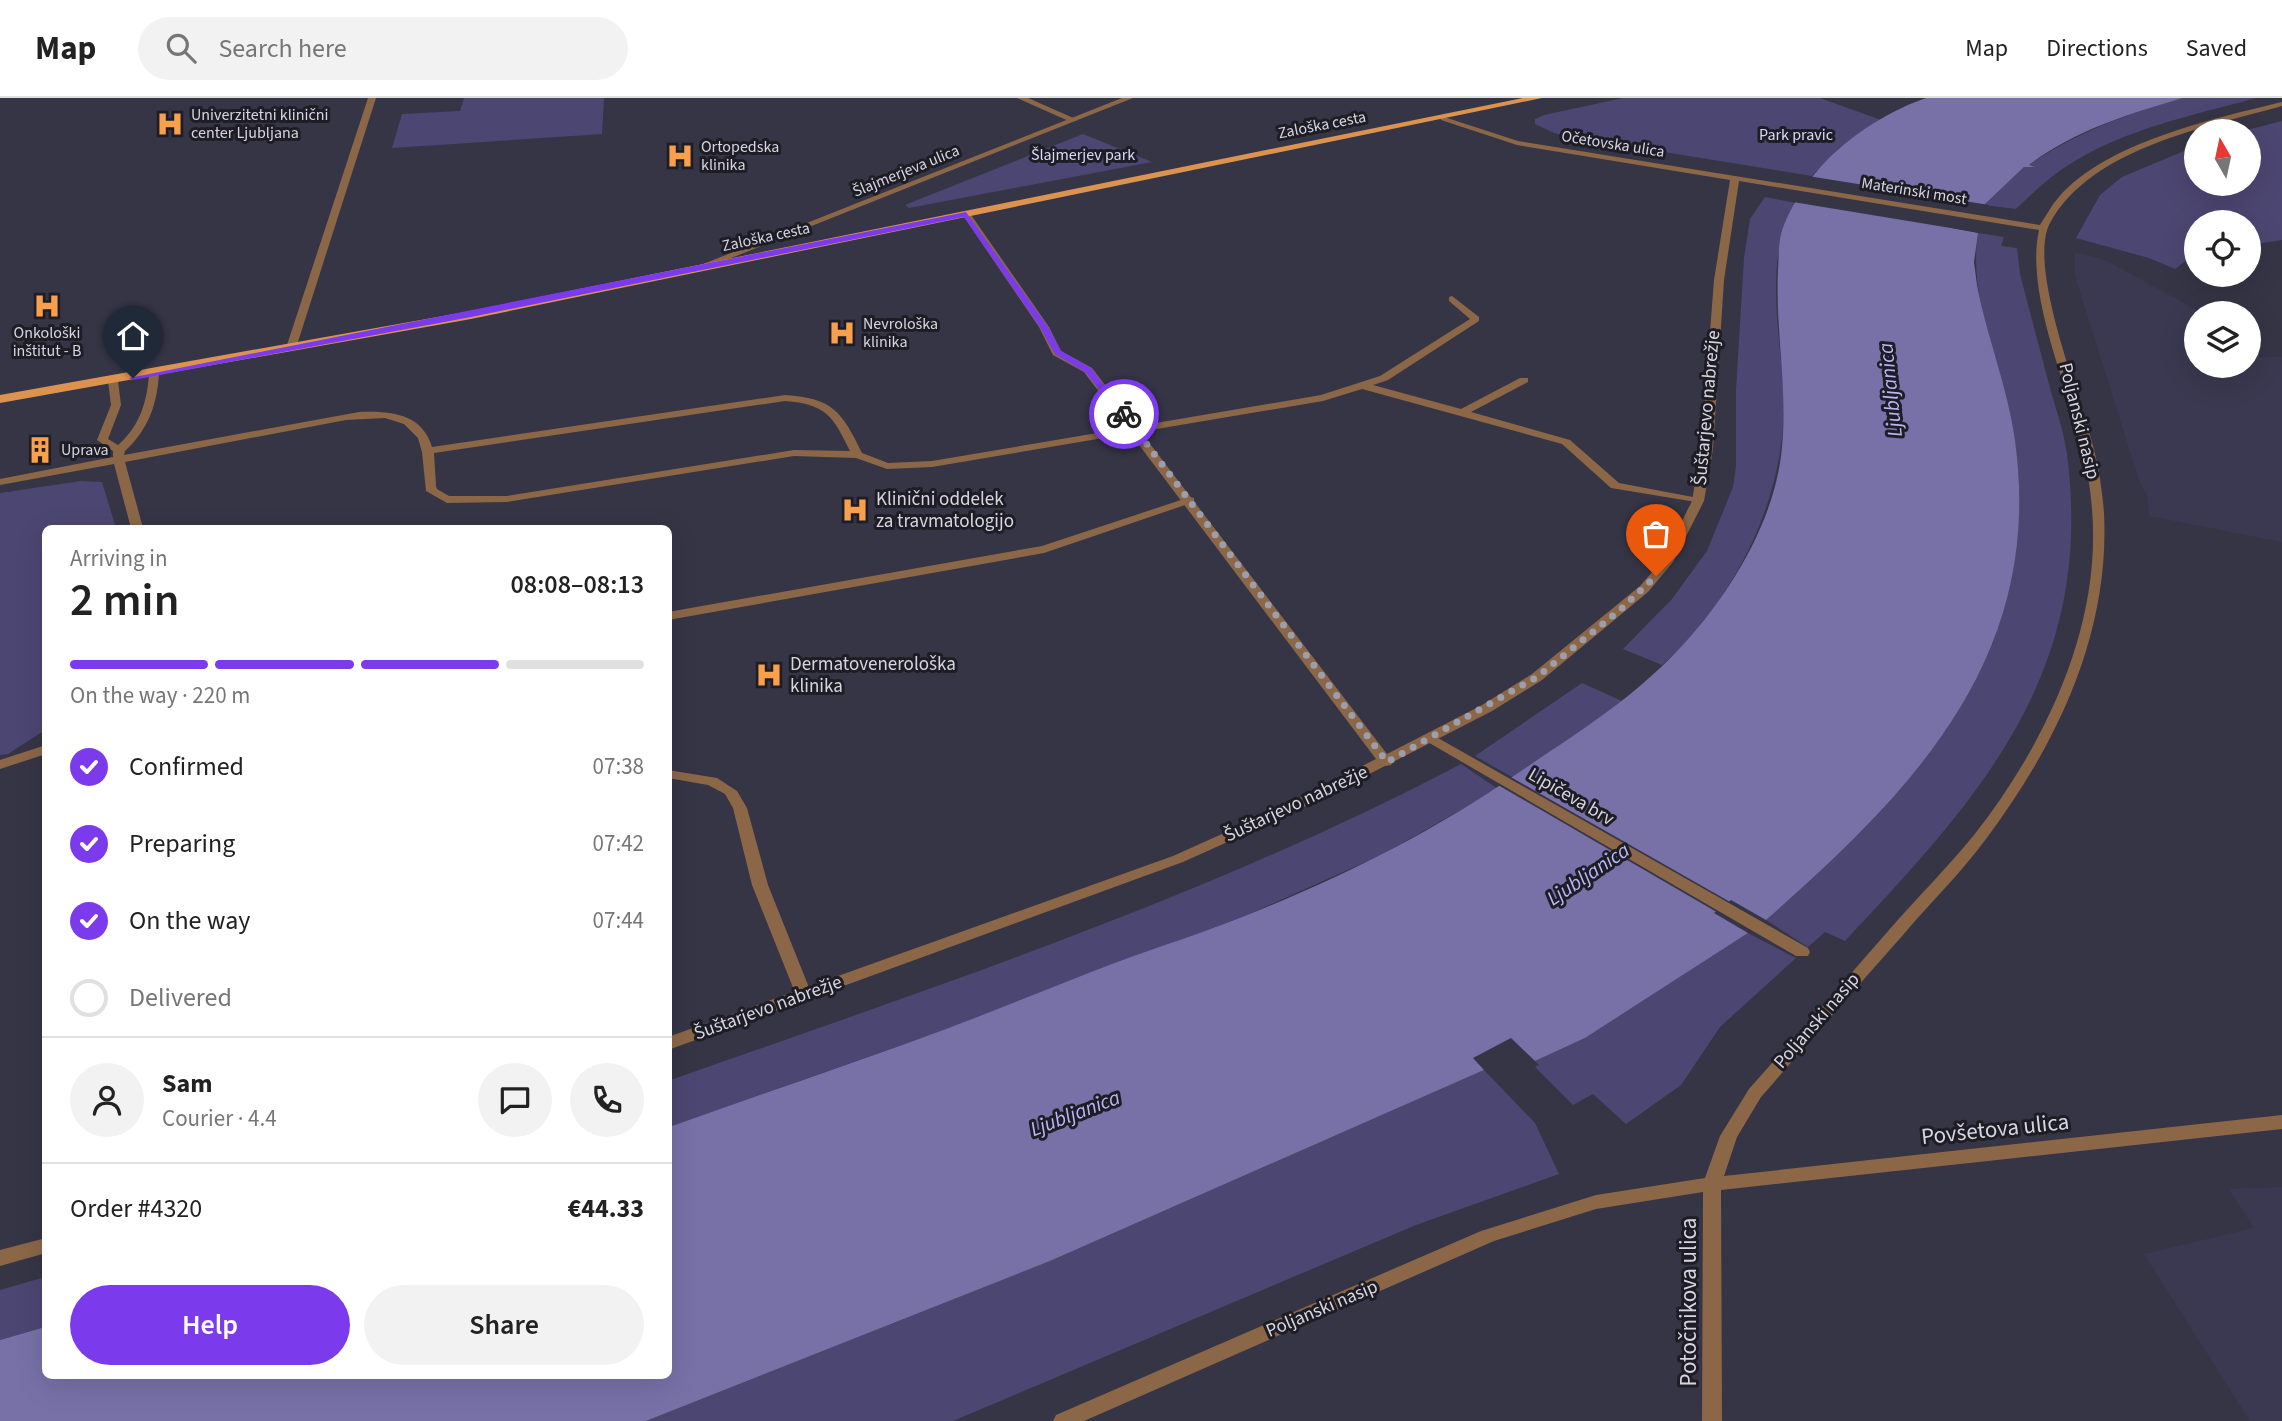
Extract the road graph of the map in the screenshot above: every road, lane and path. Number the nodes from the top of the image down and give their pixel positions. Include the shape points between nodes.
1 (372, 98) edge
2 (1021, 98) edge
3 (1129, 98) edge
4 (1537, 98) edge
5 (1513, 100) edge
6 (2282, 104) edge
7 (1444, 118) junction
8 (1074, 120) junction
9 (1735, 178) junction
10 (1781, 186) joint
11 (966, 214) junction
12 (2043, 228) junction
13 (694, 270) junction
14 (1452, 299) dead end
15 (291, 348) junction
16 (154, 374) junction
17 (1524, 380) dead end
18 (113, 381) junction
19 (1365, 386) junction
20 (0, 399) edge
21 (1462, 414) junction
22 (1137, 431) junction
23 (428, 452) junction
24 (857, 455) junction
25 (118, 456) junction
26 (0, 482) edge
27 (1190, 500) junction
28 (1698, 501) junction
29 (136, 525) edge
30 (672, 615) edge
31 (1431, 738) junction
32 (42, 750) edge
33 (1387, 762) junction
34 (0, 765) edge
35 (672, 775) edge
36 (1802, 952) dead end
37 (804, 995) junction
38 (672, 1043) edge
39 (2282, 1122) edge
40 (1713, 1184) junction
41 (42, 1246) edge
42 (0, 1258) edge
43 (1063, 1421) edge
44 (1712, 1421) edge

1 - 15 street
2 - 8 street
3 - 8 street, Šlajmerjeva ulica
4 - 5 main road, Zaloška cesta
5 - 7 main road, Zaloška cesta
6 - 12 street via 2192,129 2112,161 2076,187
7 - 9 street, Očetovska ulica via 1517,143
7 - 11 main road, Zaloška cesta
8 - 13 street, Šlajmerjeva ulica
9 - 10 street, Očetovska ulica
9 - 28 street, Šuštarjevo nabrežje via 1719,281 1707,449
10 - 12 street, Materinski most
11 - 13 main road, Zaloška cesta
11 - 22 street via 1058,353 1088,370
12 - 40 street, Poljanski nasip via 2040,253 2048,306 2090,456 2099,526 2095,590 2075,672 2038,753 2008,799 1755,1093 1729,1136
13 - 15 main road, Zaloška cesta
14 - 19 street via 1476,319
15 - 16 main road, Zaloška cesta
16 - 18 main road, Zaloška cesta
16 - 25 street via 153,395 136,436
17 - 21 street
18 - 20 main road, Zaloška cesta
18 - 25 street via 116,405 102,440
19 - 21 street
19 - 22 street via 1283,407
21 - 28 street via 1566,442 1615,486
22 - 24 street via 932,464 887,466
22 - 27 street
23 - 24 street via 803,398 837,414
23 - 24 street via 432,491 447,500 473,502 794,453
23 - 25 street via 421,430 408,419 387,414
25 - 26 street
25 - 29 street
27 - 30 street via 1044,550
27 - 33 street
28 - 31 street, Šuštarjevo nabrežje via 1667,562 1628,603 1537,677
31 - 33 street, Šuštarjevo nabrežje
31 - 36 street, Lipičeva brv
32 - 34 street
33 - 37 street, Šuštarjevo nabrežje via 1178,859
35 - 37 street via 712,781 735,799 760,885
37 - 38 street, Šuštarjevo nabrežje
39 - 40 street, Povšetova ulica
40 - 43 street, Poljanski nasip via 1596,1202 1489,1236
40 - 44 street, Potočnikova ulica
41 - 42 street

